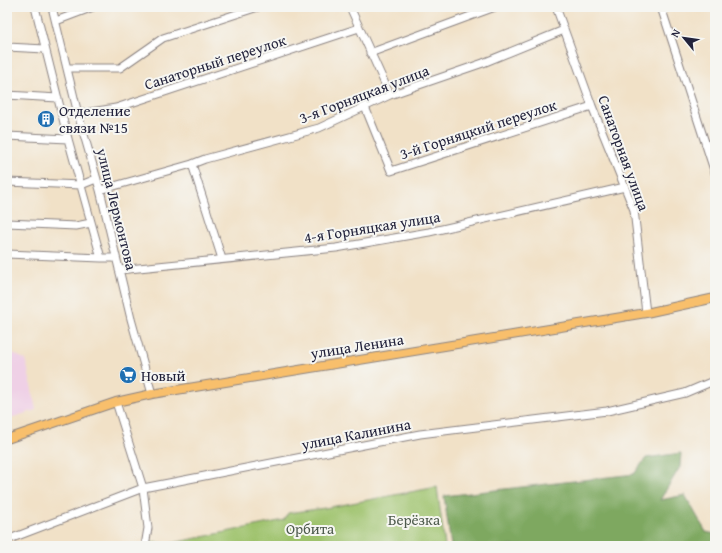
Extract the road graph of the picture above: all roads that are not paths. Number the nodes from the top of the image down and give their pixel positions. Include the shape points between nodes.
1 (35, 7) edge
2 (52, 7) edge
3 (93, 7) edge
4 (258, 7) edge
5 (350, 7) edge
6 (495, 7) edge
7 (556, 7) edge
8 (660, 7) edge
9 (56, 21) junction
10 (359, 28) junction
11 (564, 30) junction
12 (7, 47) edge
13 (45, 50) junction
14 (370, 53) junction
15 (67, 68) junction
16 (7, 95) edge
17 (390, 95) junction
18 (58, 98) junction
19 (592, 106) junction
20 (365, 107) junction
21 (78, 114) junction
22 (7, 136) edge
23 (68, 139) junction
24 (192, 164) junction
25 (715, 173) edge
26 (96, 178) junction
27 (7, 182) edge
28 (81, 185) junction
29 (625, 187) junction
30 (100, 190) junction
31 (7, 223) edge
32 (91, 223) junction
33 (7, 254) edge
34 (101, 258) junction
35 (116, 258) junction
36 (222, 259) junction
37 (119, 270) junction
38 (714, 300) edge
39 (646, 312) junction
40 (715, 379) edge
41 (152, 394) junction
42 (116, 402) junction
43 (7, 439) edge
44 (143, 488) junction
45 (7, 540) edge
46 (145, 546) edge

1 - 13 street
2 - 9 street, улица Лермонтова
3 - 9 street
4 - 15 street via 164,38 120,68
5 - 10 street
6 - 14 street
7 - 11 street, Санаторная улица
8 - 25 street
9 - 15 street, улица Лермонтова
10 - 14 street
10 - 21 street, Санаторный переулок via 116,108
11 - 17 street, 3-я Горняцкая улица via 483,63
11 - 19 street, Санаторная улица
12 - 13 street
13 - 18 street
14 - 17 street
15 - 21 street, улица Лермонтова
16 - 18 street
17 - 20 street, 3-я Горняцкая улица
18 - 23 street
19 - 20 street, 3-й Горняцкий переулок via 391,171
19 - 29 street, Санаторная улица
20 - 24 street, 3-я Горняцкая улица via 319,128
21 - 26 street, улица Лермонтова
22 - 23 street
23 - 28 street
24 - 30 street, 3-я Горняцкая улица
24 - 36 street
26 - 28 street
26 - 30 street, улица Лермонтова
27 - 28 street
28 - 32 street
29 - 36 street, 4-я Горняцкая улица via 422,233 336,248
29 - 39 street, Санаторная улица via 634,210
30 - 35 street, улица Лермонтова
31 - 32 street via 76,226
32 - 34 street
33 - 34 street
34 - 35 street
35 - 37 street, улица Лермонтова
36 - 37 street, 4-я Горняцкая улица
37 - 41 street, улица Лермонтова
38 - 39 main road, улица Ленина
39 - 41 main road, улица Ленина
40 - 44 street, улица Калинина via 685,393 607,411 420,434
41 - 42 main road, улица Ленина
42 - 43 main road, улица Ленина
42 - 44 street
44 - 45 street, улица Калинина
44 - 46 street via 148,528

